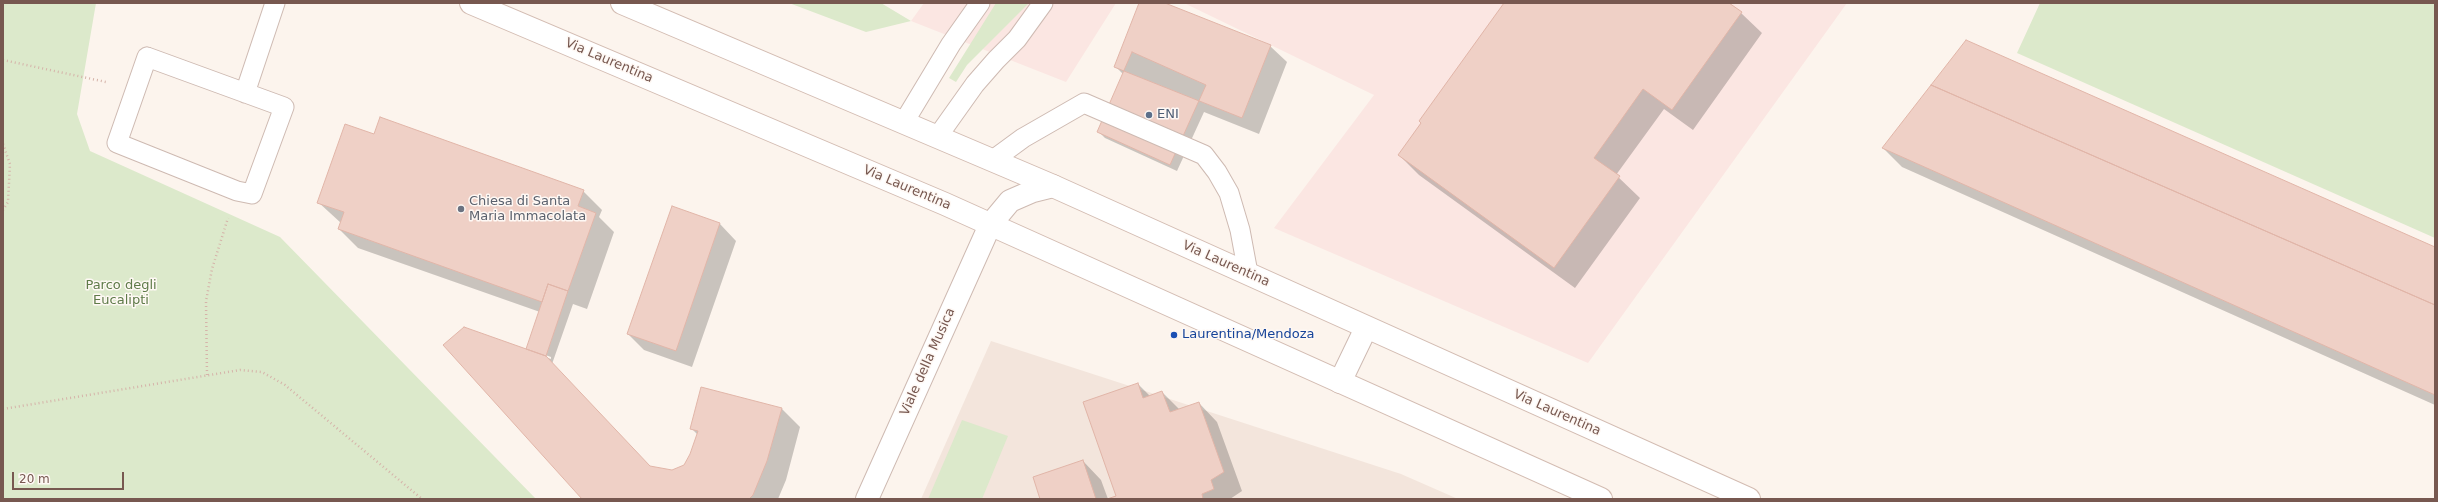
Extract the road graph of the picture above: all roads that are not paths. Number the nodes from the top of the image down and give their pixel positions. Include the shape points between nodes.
1 (275, 3) edge
2 (471, 3) edge
3 (622, 3) edge
4 (980, 3) edge
5 (1043, 3) edge
6 (245, 93) junction
7 (904, 122) junction
8 (938, 136) junction
9 (992, 160) junction
10 (1054, 186) junction
11 (990, 225) junction
12 (1248, 273) junction
13 (1366, 328) junction
14 (1340, 382) junction
15 (867, 499) edge
16 (1601, 499) edge
17 (1748, 499) edge

1 - 6 lane
2 - 11 main road, Via Laurentina
3 - 7 main road, Via Laurentina
4 - 7 lane via 951,44
5 - 8 lane via 1017,39 975,84
6 - 6 lane via 147,57 117,143 237,191 252,194 284,107
7 - 8 main road, Via Laurentina
8 - 9 main road, Via Laurentina
9 - 10 main road, Via Laurentina
9 - 12 lane via 1023,138 1084,103 1204,155 1229,193 1240,230
10 - 11 main road, Viale della Musica via 1033,191 1010,201
10 - 12 main road, Via Laurentina
11 - 14 main road, Via Laurentina
11 - 15 main road, Viale della Musica
12 - 13 main road, Via Laurentina
13 - 14 main road
13 - 17 main road, Via Laurentina
14 - 16 main road, Via Laurentina

